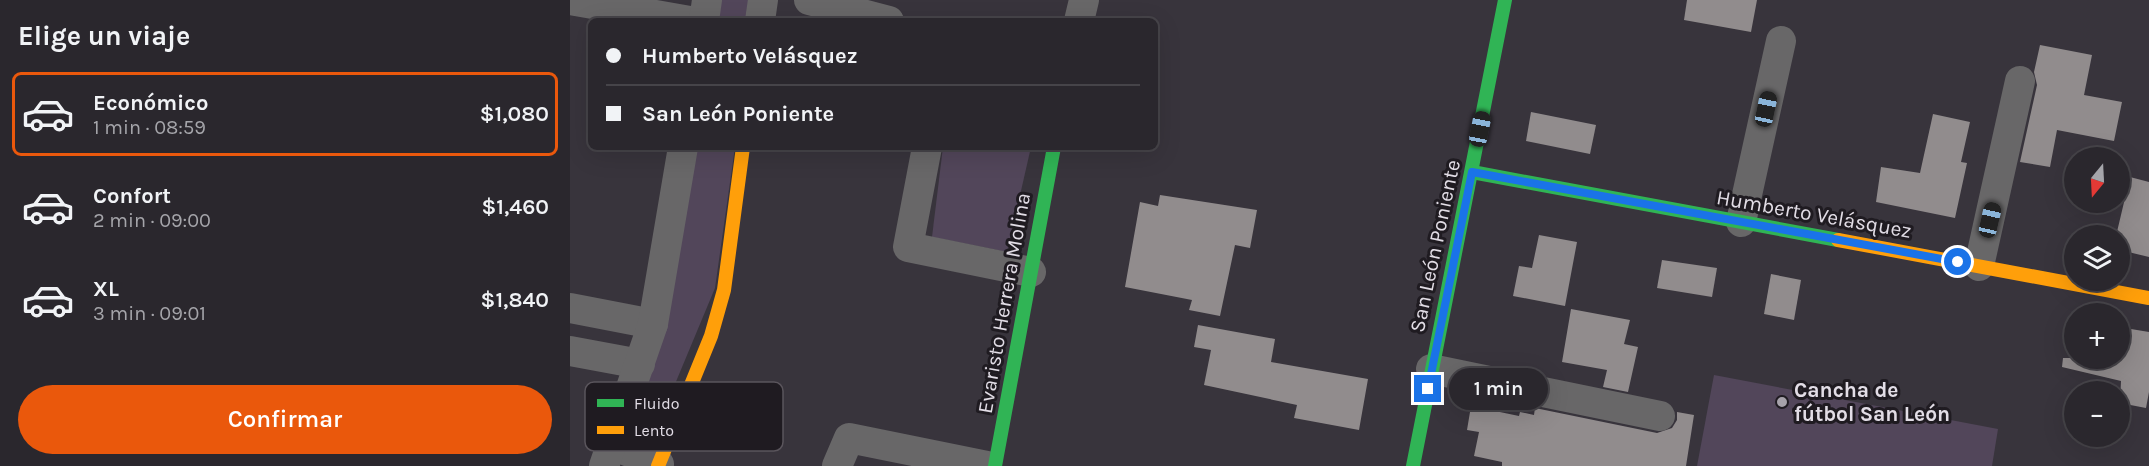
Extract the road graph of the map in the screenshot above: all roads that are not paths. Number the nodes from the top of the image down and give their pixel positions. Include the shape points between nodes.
1 (570, 0) edge
2 (707, 0) edge
3 (763, 0) edge
4 (808, 0) edge
5 (1084, 0) edge
6 (1505, 0) edge
7 (673, 18) edge
8 (704, 18) edge
9 (760, 18) edge
10 (877, 18) edge
11 (1080, 18) edge
12 (1780, 41) dead end
13 (2020, 81) dead end
14 (683, 150) edge
15 (743, 150) edge
16 (926, 150) edge
17 (1053, 150) edge
18 (1472, 172) junction
19 (1741, 222) junction
20 (1979, 266) junction
21 (1031, 272) junction
22 (2149, 298) edge
23 (570, 308) edge
24 (653, 324) junction
25 (570, 351) edge
26 (640, 364) junction
27 (1431, 369) junction
28 (634, 382) edge
29 (692, 382) edge
30 (1660, 416) dead end
31 (665, 451) edge
32 (608, 456) edge
33 (659, 465) edge
34 (837, 466) edge
35 (987, 466) edge
36 (995, 466) edge
37 (1413, 466) edge

1 - 7 street
2 - 8 street
3 - 9 street
4 - 10 street
5 - 11 street
6 - 18 street, San León Poniente
12 - 19 street
13 - 20 street
14 - 24 street
15 - 29 street via 724,290
16 - 21 street via 908,247
17 - 21 street, Evaristo Herrera Molina
18 - 19 street, Humberto Velásquez
18 - 27 street, San León Poniente
19 - 20 street, Humberto Velásquez
20 - 22 street, Humberto Velásquez
21 - 36 street, Evaristo Herrera Molina
23 - 24 street
24 - 26 street
25 - 26 street
26 - 28 street
27 - 30 street
27 - 37 street, San León Poniente
31 - 33 street
32 - 33 street
34 - 35 street via 849,438

